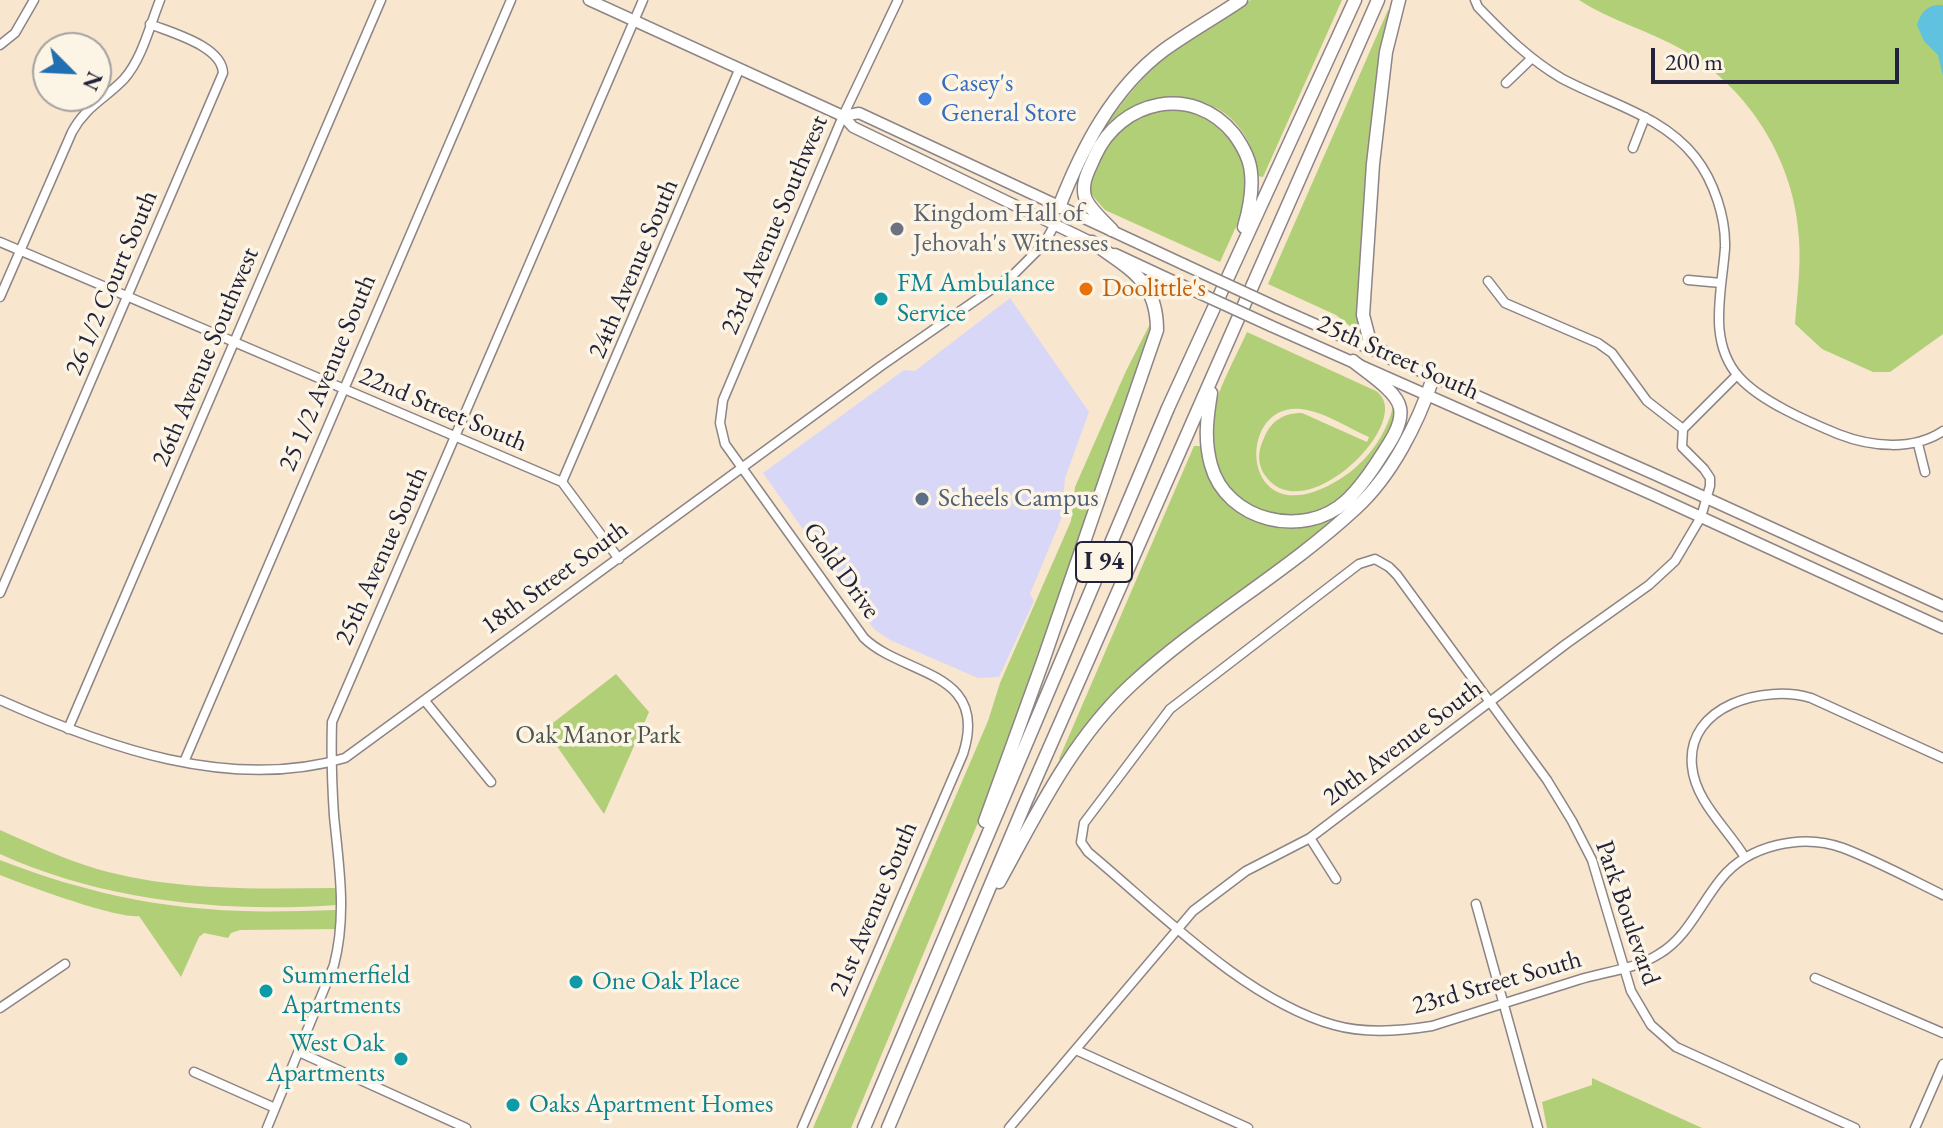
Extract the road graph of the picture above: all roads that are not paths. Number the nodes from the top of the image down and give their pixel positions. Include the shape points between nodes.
1 (34, 0) edge
2 (160, 0) edge
3 (381, 0) edge
4 (511, 0) edge
5 (589, 0) edge
6 (643, 0) edge
7 (898, 0) edge
8 (1241, 0) edge
9 (1355, 0) edge
10 (1378, 0) edge
11 (1399, 0) edge
12 (1475, 0) edge
13 (634, 21) junction
14 (150, 24) junction
15 (0, 45) edge
16 (1532, 58) junction
17 (739, 70) junction
18 (1506, 83) dead end
19 (843, 116) junction
20 (1645, 117) junction
21 (1633, 148) dead end
22 (1059, 207) junction
23 (1055, 224) junction
24 (1112, 230) junction
25 (0, 242) edge
26 (1092, 242) junction
27 (20, 250) junction
28 (1236, 259) junction
29 (1688, 280) dead end
30 (1488, 281) dead end
31 (1721, 283) junction
32 (127, 296) junction
33 (0, 297) edge
34 (234, 342) junction
35 (1391, 358) junction
36 (1353, 361) junction
37 (1737, 375) junction
38 (1213, 376) junction
39 (1433, 378) junction
40 (342, 389) junction
41 (1427, 395) junction
42 (1683, 429) junction
43 (1943, 431) edge
44 (456, 436) junction
45 (1918, 444) junction
46 (742, 469) junction
47 (1925, 472) dead end
48 (562, 482) junction
49 (1708, 498) junction
50 (1701, 517) junction
51 (619, 559) junction
52 (0, 593) edge
53 (1943, 606) edge
54 (1943, 628) edge
55 (0, 700) edge
56 (425, 701) junction
57 (1491, 702) junction
58 (962, 704) joint
59 (68, 729) junction
60 (1943, 758) edge
61 (184, 762) junction
62 (332, 762) junction
63 (491, 782) dead end
64 (1111, 784) joint
65 (1310, 838) junction
66 (1744, 856) junction
67 (1336, 879) dead end
68 (1943, 895) edge
69 (1476, 904) dead end
70 (954, 912) junction
71 (1178, 928) junction
72 (962, 952) junction
73 (65, 964) dead end
74 (1624, 967) junction
75 (1815, 978) dead end
76 (1504, 1003) junction
77 (0, 1008) edge
78 (1943, 1033) edge
79 (1076, 1050) junction
80 (299, 1052) junction
81 (1943, 1064) edge
82 (194, 1072) dead end
83 (275, 1108) junction
84 (267, 1128) edge
85 (466, 1128) edge
86 (802, 1128) edge
87 (864, 1128) edge
88 (888, 1128) edge
89 (1009, 1128) edge
90 (1248, 1128) edge
91 (1538, 1128) edge
92 (1855, 1128) edge
93 (1915, 1128) edge

1 - 15 street via 15,33
2 - 14 street
3 - 34 street, 26th Avenue Southwest
4 - 40 street, 25 1/2 Avenue South
5 - 13 main road, 25th Street South
6 - 13 street, 25th Avenue South
7 - 19 street, 23rd Avenue Southwest
8 - 22 highway via 1162,51 1126,86 1096,128
9 - 28 highway, I 94
10 - 38 highway, I 94
11 - 35 highway via 1381,94 1363,315 1370,342
12 - 16 street
13 - 17 main road, 25th Street South
13 - 44 street, 25th Avenue South
14 - 27 street via 132,68 78,120
14 - 32 street, 26 1/2 Court South via 211,50 223,73
16 - 18 street
16 - 20 street
17 - 19 main road, 25th Street South
17 - 48 street, 24th Avenue South
19 - 22 main road, 25th Street South via 859,113
19 - 23 main road, 25th Street South via 853,127
19 - 46 street, 23rd Avenue Southwest via 723,400 720,423 725,444
20 - 21 street
20 - 31 street via 1679,139 1708,175 1725,245
22 - 23 main road, 18th Street South
22 - 24 main road, 25th Street South
23 - 26 main road, 25th Street South
23 - 46 street, 18th Street South via 1039,251 1015,273
24 - 28 highway via 1086,200 1084,185 1100,145 1112,128 1140,111 1161,103 1193,106 1225,123 1242,144 1251,170 1251,197
24 - 35 main road, 25th Street South, bridge
25 - 27 street, 22nd Street South
26 - 36 main road, 25th Street South, bridge
26 - 70 highway via 1145,283 1157,313 1157,330
27 - 32 street, 22nd Street South
27 - 33 street
28 - 70 highway, I 94
29 - 31 street
30 - 42 street via 1505,303 1612,353 1647,401
31 - 37 street via 1719,328
32 - 34 street, 22nd Street South
32 - 52 street, 26 1/2 Court South
34 - 40 street, 22nd Street South
34 - 59 street, 26th Avenue Southwest
35 - 39 main road, 25th Street South
36 - 38 highway via 1398,401 1399,423 1345,503 1316,518 1292,521 1265,519 1243,509 1226,494 1211,468 1205,435
36 - 41 main road, 25th Street South
37 - 42 street
37 - 45 street via 1780,405 1849,438
38 - 72 highway, I 94
39 - 41 highway
39 - 49 main road, 25th Street South
40 - 44 street, 22nd Street South
40 - 61 street, 25 1/2 Avenue South
41 - 50 main road, 25th Street South
41 - 72 highway via 1393,462 1357,507 1173,649 1103,716 1056,777
42 - 49 street via 1682,447 1710,478
43 - 45 street
44 - 48 street, 22nd Street South
44 - 62 street, 25th Avenue South via 332,722
45 - 47 street
46 - 51 street, 18th Street South
46 - 58 street, Gold Drive via 864,638 936,675
48 - 51 street
49 - 50 street, 20th Avenue South
49 - 53 main road, 25th Street South
50 - 54 main road, 25th Street South
50 - 57 street, 20th Avenue South via 1675,561 1649,585
51 - 56 street, 18th Street South
55 - 59 street, 18th Street South
56 - 62 street, 18th Street South
56 - 63 street
57 - 64 street, Park Boulevard via 1389,567 1367,560 1170,709
57 - 65 street, 20th Avenue South
57 - 74 street, Park Boulevard via 1547,780 1592,860
58 - 86 street, 21st Avenue South via 969,732 963,754
59 - 61 street, 18th Street South
60 - 66 street via 1811,698 1792,693 1744,698 1700,730 1692,767 1699,792
61 - 62 street, 18th Street South via 268,769
62 - 80 street, 25th Avenue South via 342,923 334,965
64 - 71 street, 23rd Street South via 1084,823 1081,842
65 - 67 street
65 - 71 street, 20th Avenue South via 1246,871
66 - 68 street, 23rd Street South via 1773,846 1829,845
66 - 74 street, 23rd Street South via 1663,953
69 - 76 street
70 - 87 highway, I 94
71 - 76 street, 23rd Street South via 1246,981 1297,1012 1336,1026 1409,1030
71 - 79 street, 20th Avenue South
72 - 88 highway, I 94
73 - 77 street
74 - 76 street, 23rd Street South
74 - 92 street, Park Boulevard via 1640,1008 1666,1041
75 - 78 street
76 - 91 street
79 - 89 street, 20th Avenue South
79 - 90 street
80 - 83 street, 25th Avenue South
80 - 85 street
81 - 93 street
82 - 83 street
83 - 84 street, 25th Avenue South

